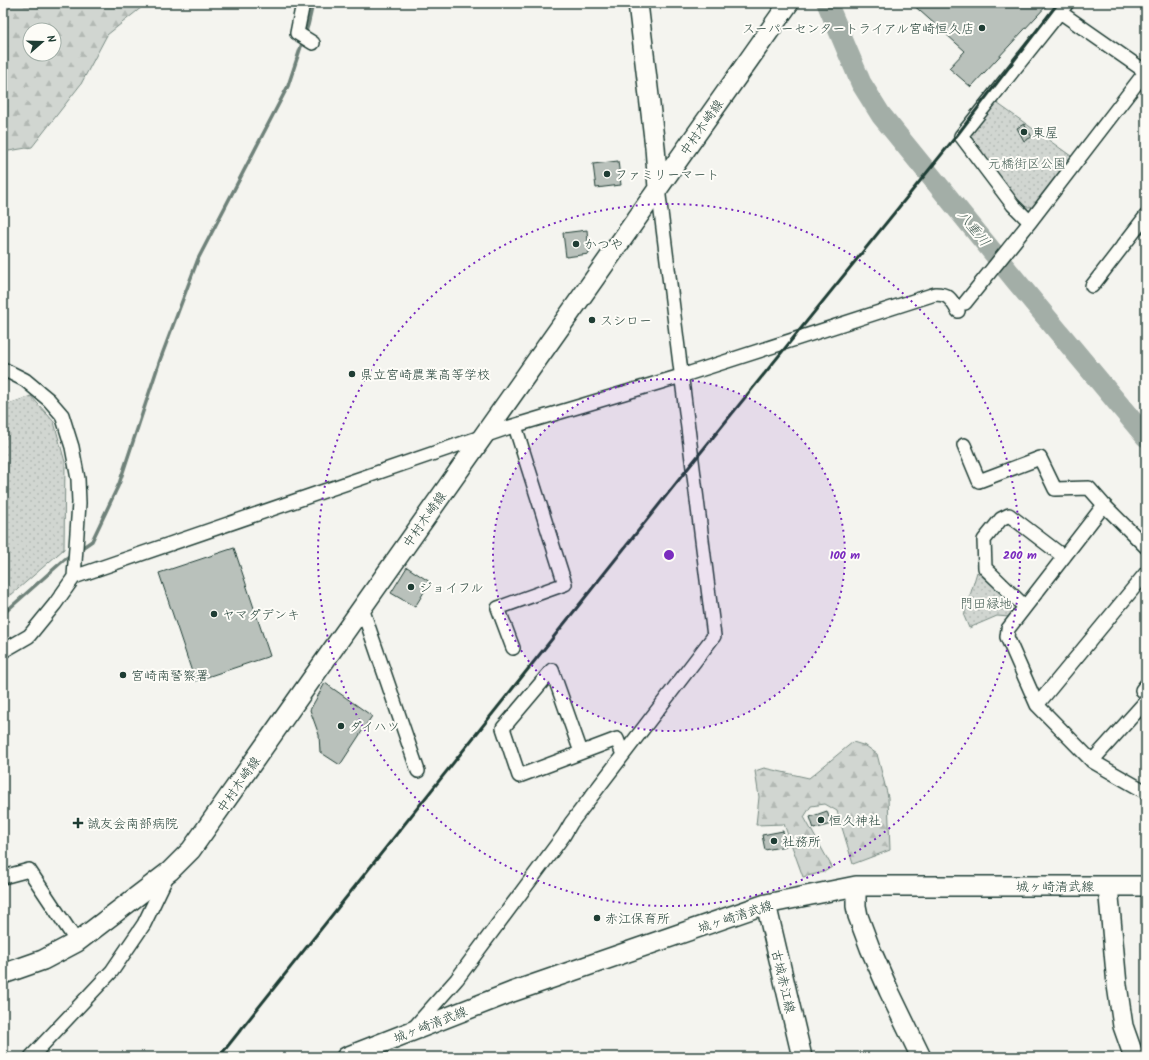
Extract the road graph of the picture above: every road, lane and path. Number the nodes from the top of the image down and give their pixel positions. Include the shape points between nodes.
1 (303, 3) edge
2 (638, 3) edge
3 (789, 3) edge
4 (1063, 8) edge
5 (313, 43) dead end
6 (1146, 71) edge
7 (658, 188) junction
8 (1146, 216) edge
9 (1027, 226) junction
10 (1092, 286) dead end
11 (3, 369) edge
12 (681, 376) junction
13 (515, 426) junction
14 (483, 436) junction
15 (964, 445) dead end
16 (1104, 505) junction
17 (1146, 547) edge
18 (1064, 557) junction
19 (1146, 573) edge
20 (74, 577) junction
21 (1025, 607) junction
22 (362, 608) junction
23 (513, 648) dead end
24 (3, 652) edge
25 (1146, 685) edge
26 (1146, 693) edge
27 (1146, 701) edge
28 (1037, 704) junction
29 (581, 752) junction
30 (623, 755) junction
31 (1092, 761) junction
32 (418, 771) dead end
33 (1146, 792) edge
34 (170, 871) junction
35 (3, 877) edge
36 (856, 886) junction
37 (1108, 886) junction
38 (1146, 886) edge
39 (766, 904) junction
40 (77, 942) junction
41 (3, 974) edge
42 (411, 1031) junction
43 (31, 1057) edge
44 (346, 1057) edge
45 (802, 1057) edge
46 (921, 1057) edge
47 (1134, 1057) edge

1 - 5 street via 297,33
2 - 7 main road
3 - 7 main road, 中村木崎線
4 - 6 street
4 - 9 street via 961,136
6 - 9 street
7 - 12 street
7 - 14 main road, 中村木崎線
8 - 10 street
9 - 12 street via 962,307 944,294 935,294
11 - 20 street via 25,380 62,415 78,479
12 - 13 street
12 - 30 street via 714,636
13 - 14 street
13 - 23 street via 565,584 498,608
14 - 20 street
14 - 22 main road, 中村木崎線
15 - 16 street via 979,482 1040,458 1055,489 1089,488
16 - 17 street
16 - 18 street
18 - 21 street
18 - 21 street via 1009,515 1001,519 984,540 985,568
19 - 28 street
20 - 24 street via 29,636
21 - 28 street via 1008,630 1007,637
22 - 32 street
22 - 34 main road, 中村木崎線 via 191,850
25 - 26 street via 1142,690
27 - 31 street
28 - 31 street
29 - 29 street via 519,776 503,728 552,670
29 - 30 street via 617,739
30 - 42 street via 456,979
31 - 33 street
34 - 40 main road, 中村木崎線
34 - 43 street via 144,924 112,971
35 - 40 street via 29,870
36 - 37 main road, 城ヶ崎清武線
36 - 39 main road, 城ヶ崎清武線
36 - 46 main road via 858,916 870,948
37 - 38 main road, 城ヶ崎清武線
37 - 47 main road via 1123,1026
39 - 42 main road, 城ヶ崎清武線 via 512,992
39 - 45 main road, 古城赤江線
40 - 41 main road, 中村木崎線 via 43,960
42 - 44 main road, 城ヶ崎清武線

